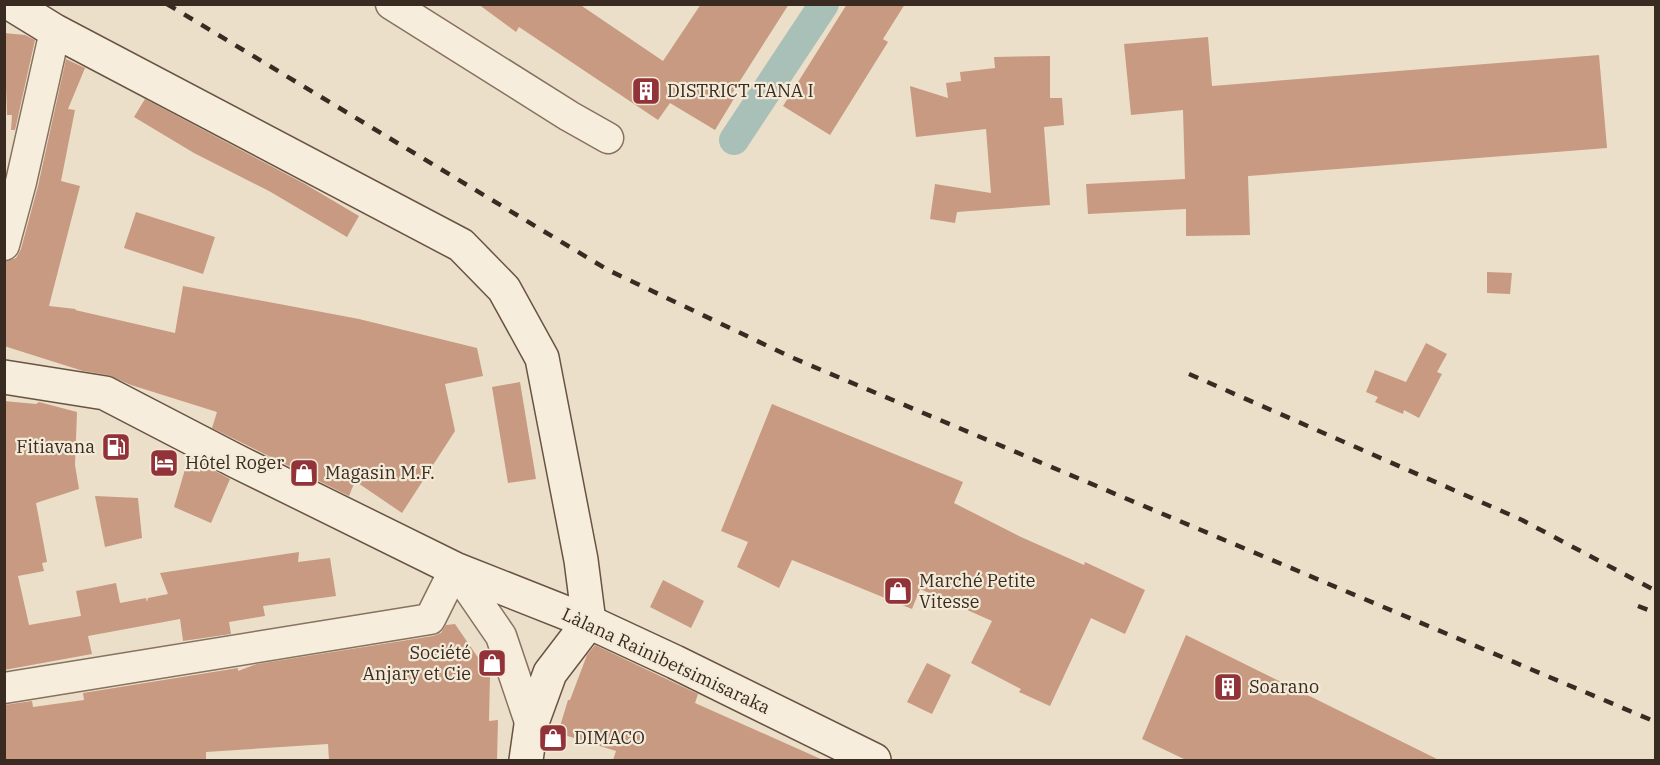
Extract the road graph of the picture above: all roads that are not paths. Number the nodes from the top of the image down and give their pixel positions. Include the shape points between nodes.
1 (11, 4) edge
2 (391, 4) edge
3 (55, 31) junction
4 (608, 138) dead end
5 (4, 245) edge
6 (4, 377) edge
7 (455, 569) junction
8 (589, 622) junction
9 (4, 688) edge
10 (531, 725) junction
11 (526, 760) edge
12 (873, 760) edge

1 - 3 street
2 - 4 street
3 - 5 street
3 - 8 street via 461,245 504,289 542,358
6 - 7 street, Làlana Rainibetsimisaraka via 105,393
7 - 8 street, Làlana Rainibetsimisaraka
7 - 9 street via 430,619
7 - 10 street via 501,636
8 - 10 street via 550,673
8 - 12 street, Làlana Rainibetsimisaraka
10 - 11 street

